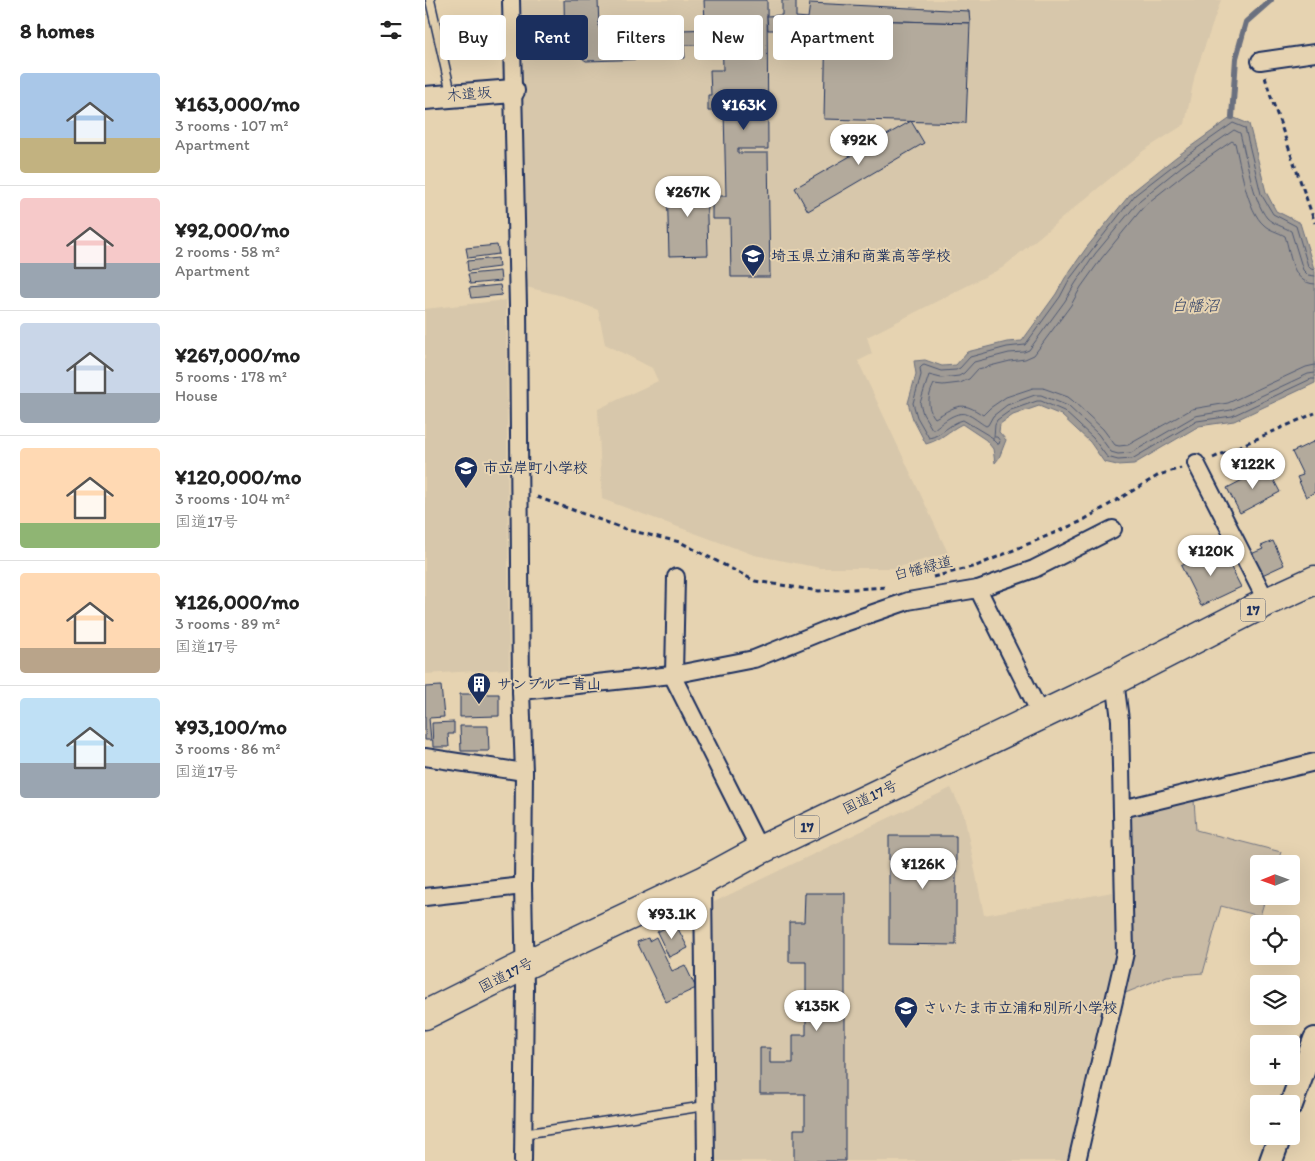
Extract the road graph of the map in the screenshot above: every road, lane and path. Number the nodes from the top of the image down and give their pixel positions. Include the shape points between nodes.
1 (430, 0) edge
2 (511, 0) edge
3 (1315, 53) edge
4 (1260, 61) joint
5 (513, 91) junction
6 (451, 96) junction
7 (425, 98) edge
8 (1315, 223) edge
9 (1315, 413) edge
10 (1196, 464) junction
11 (520, 491) junction
12 (1113, 529) dead end
13 (676, 577) dead end
14 (925, 579) dead end
15 (1315, 580) edge
16 (889, 587) dead end
17 (977, 589) junction
18 (1267, 602) junction
19 (673, 675) junction
20 (1115, 680) junction
21 (521, 691) junction
22 (1041, 715) junction
23 (425, 757) edge
24 (1315, 762) edge
25 (524, 772) junction
26 (1122, 809) junction
27 (760, 850) junction
28 (703, 881) junction
29 (523, 886) junction
30 (425, 897) edge
31 (525, 965) junction
32 (425, 1015) edge
33 (1315, 1039) edge
34 (1311, 1063) edge
35 (1296, 1095) edge
36 (705, 1106) junction
37 (523, 1134) junction
38 (1277, 1145) edge
39 (523, 1161) edge
40 (706, 1161) edge
41 (1077, 1161) edge
42 (1271, 1161) edge

1 - 6 lane
2 - 5 street
3 - 4 street
4 - 8 path
5 - 6 street, 木遣坂
5 - 11 street
6 - 7 street, 木遣坂
9 - 10 path, 白幡緑道
10 - 14 path, 白幡緑道 via 1159,476 1080,522 993,559
10 - 18 street
11 - 16 path, 白幡緑道 via 628,530 679,542 755,581 819,591
11 - 21 street
12 - 17 street via 1033,568
13 - 19 street
15 - 18 highway, 国道17号 / 17
17 - 19 street via 908,601 754,659
17 - 22 street
18 - 20 highway, 国道17号 / 17
19 - 21 street
19 - 27 street
20 - 22 highway, 国道17号 / 17
20 - 26 street via 1120,720
21 - 25 street
22 - 27 highway, 国道17号 / 17
23 - 25 street
24 - 26 street
25 - 29 street
26 - 41 street via 1125,954
27 - 28 highway, 国道17号 / 17
28 - 31 highway, 国道17号 / 17
28 - 36 street
29 - 30 street
29 - 31 street
31 - 32 highway, 国道17号 / 17
31 - 37 street
33 - 34 street
34 - 35 street
36 - 37 lane
36 - 40 street
37 - 39 street
38 - 42 street

